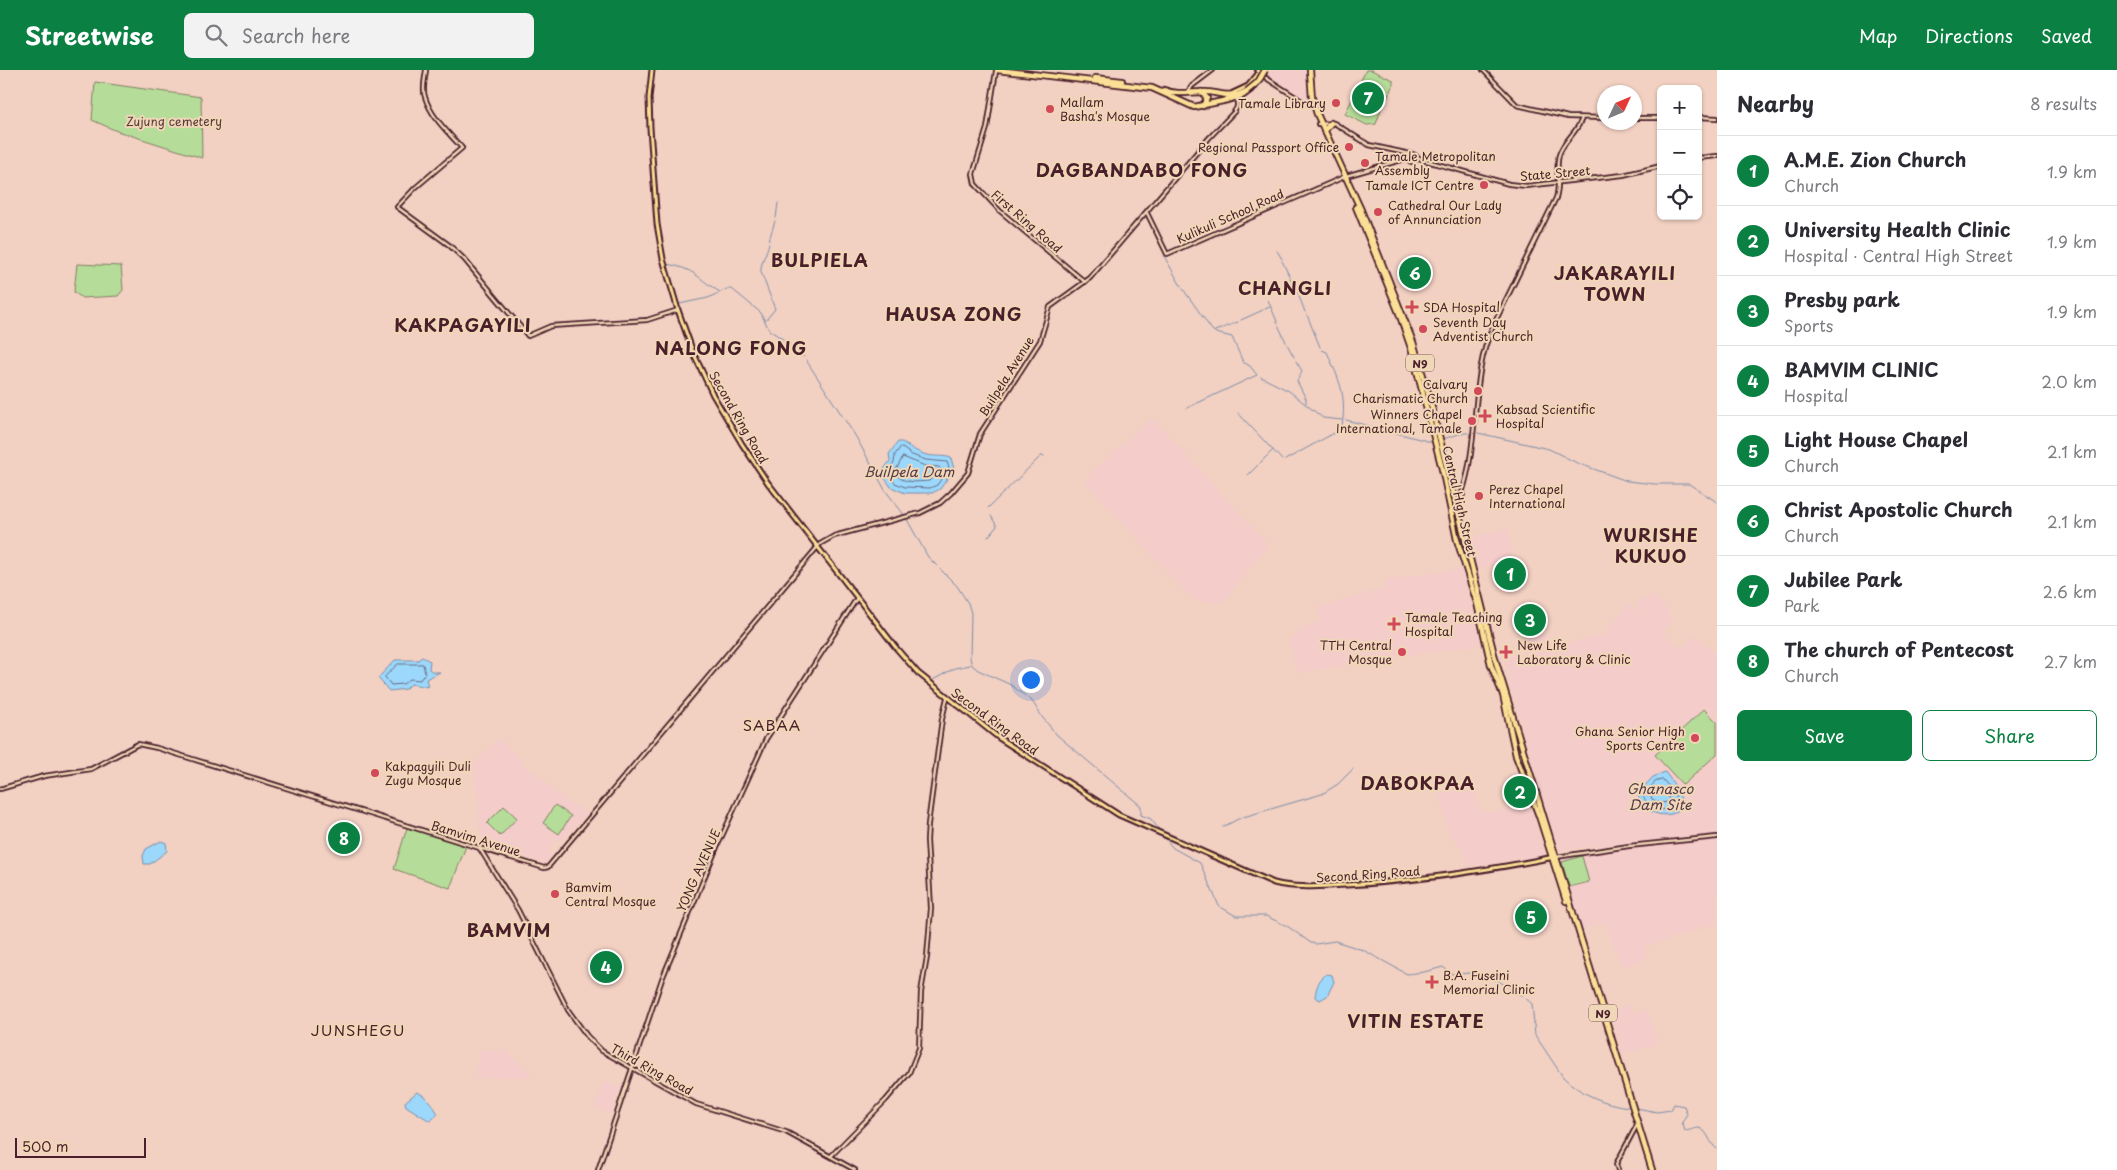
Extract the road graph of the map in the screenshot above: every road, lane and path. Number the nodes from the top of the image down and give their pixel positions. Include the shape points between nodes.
1 (426, 70) edge
2 (652, 70) edge
3 (1027, 70) edge
4 (1213, 70) edge
5 (1309, 70) edge
6 (1483, 70) edge
7 (995, 71) edge
8 (1262, 72) edge
9 (1201, 92) junction
10 (1188, 94) junction
11 (1223, 98) junction
12 (1237, 98) junction
13 (1312, 104) junction
14 (1187, 105) junction
15 (1203, 106) junction
16 (1582, 118) junction
17 (1597, 118) edge
18 (1642, 118) edge
19 (1657, 118) edge
20 (1702, 118) edge
21 (1717, 118) edge
22 (1332, 123) junction
23 (1321, 126) junction
24 (1400, 154) junction
25 (1717, 156) edge
26 (1409, 157) junction
27 (1416, 158) junction
28 (1702, 158) edge
29 (1398, 161) junction
30 (1657, 167) edge
31 (1345, 177) junction
32 (1559, 184) junction
33 (1147, 213) junction
34 (1385, 273) junction
35 (1085, 282) junction
36 (678, 310) junction
37 (1462, 494) junction
38 (1453, 495) junction
39 (1452, 502) junction
40 (1457, 508) junction
41 (1451, 510) junction
42 (818, 547) junction
43 (856, 598) junction
44 (1495, 668) junction
45 (947, 698) junction
46 (1514, 750) junction
47 (1524, 750) junction
48 (0, 789) edge
49 (1717, 837) edge
50 (480, 849) junction
51 (1553, 857) junction
52 (632, 1067) junction
53 (1638, 1124) junction
54 (831, 1156) junction
55 (598, 1170) edge
56 (855, 1170) edge
57 (1618, 1170) edge
58 (1652, 1170) edge

1 - 36 street via 424,90 428,105 437,121 462,148 398,207 464,259 528,336 551,326 647,320
2 - 36 main road, Second Ring Road via 649,116 657,224
3 - 10 highway via 1151,85 1168,92
4 - 10 street via 1192,86
5 - 13 highway, Central High Street / N9
6 - 16 street via 1517,105
7 - 14 highway via 1152,88
7 - 35 street, First Ring Road via 990,115 973,174 975,184 1000,211
8 - 11 main road via 1242,90
8 - 11 highway, bridge via 1258,82
8 - 12 main road via 1253,90
8 - 13 street via 1301,100
9 - 10 highway
9 - 11 highway
9 - 15 highway via 1207,98
10 - 14 highway via 1185,99
11 - 12 main road
11 - 15 highway
12 - 33 street, Builpela Avenue via 1236,110
13 - 23 highway, Central High Street / N9
14 - 15 highway
16 - 17 street
16 - 32 street via 1560,153
18 - 19 street
20 - 21 street
22 - 23 highway
22 - 23 street
22 - 24 street via 1369,145
23 - 31 highway, Central High Street / N9
24 - 26 street
24 - 29 street via 1402,157
25 - 28 street
26 - 27 street via 1413,154
26 - 27 street, State Street via 1412,162
26 - 29 street
27 - 32 street, State Street via 1509,184
29 - 31 street
30 - 32 street, State Street
31 - 33 street, Kulikuli School Road via 1167,254
31 - 34 highway, Central High Street / N9
32 - 37 street via 1556,198 1484,348 1472,457
33 - 35 street, Builpela Avenue
34 - 38 highway, Central High Street / N9 via 1406,319 1423,373
34 - 39 highway, Central High Street / N9 via 1413,356
35 - 42 street, Builpela Avenue via 1050,307 1034,351 980,434 967,474 951,493 940,503 906,517 831,538
36 - 42 main road, Second Ring Road via 703,374 726,417 768,483
37 - 38 highway
37 - 39 street
37 - 40 highway
38 - 39 highway, Central High Street / N9
39 - 40 highway, Central High Street / N9
39 - 41 highway, Central High Street / N9
40 - 41 highway
40 - 44 highway, Central High Street / N9
41 - 44 highway, Central High Street / N9
42 - 43 main road, Second Ring Road
42 - 50 street, Bamvim Avenue via 548,868
43 - 45 main road, Second Ring Road via 906,660
43 - 52 street, YONG AVENUE via 766,740 688,912
44 - 46 highway, Central High Street / N9
44 - 47 highway, Central High Street / N9
45 - 51 main road, Second Ring Road via 999,738 1119,815 1287,886 1408,881
45 - 54 street via 928,824 931,924 922,986 919,1048 908,1073 886,1100
46 - 47 highway
46 - 51 highway, Central High Street / N9
47 - 51 highway, N9
48 - 50 street, Bamvim Avenue via 44,776 91,769 138,744
49 - 51 street, Second Ring Road
50 - 52 street, Third Ring Road via 518,910 553,984 574,1019 602,1051
51 - 53 highway, N9
52 - 54 street, Third Ring Road via 696,1104 786,1132
52 - 55 street, YONG AVENUE
53 - 57 street via 1616,1164
53 - 58 highway, N9
54 - 56 street, Third Ring Road

